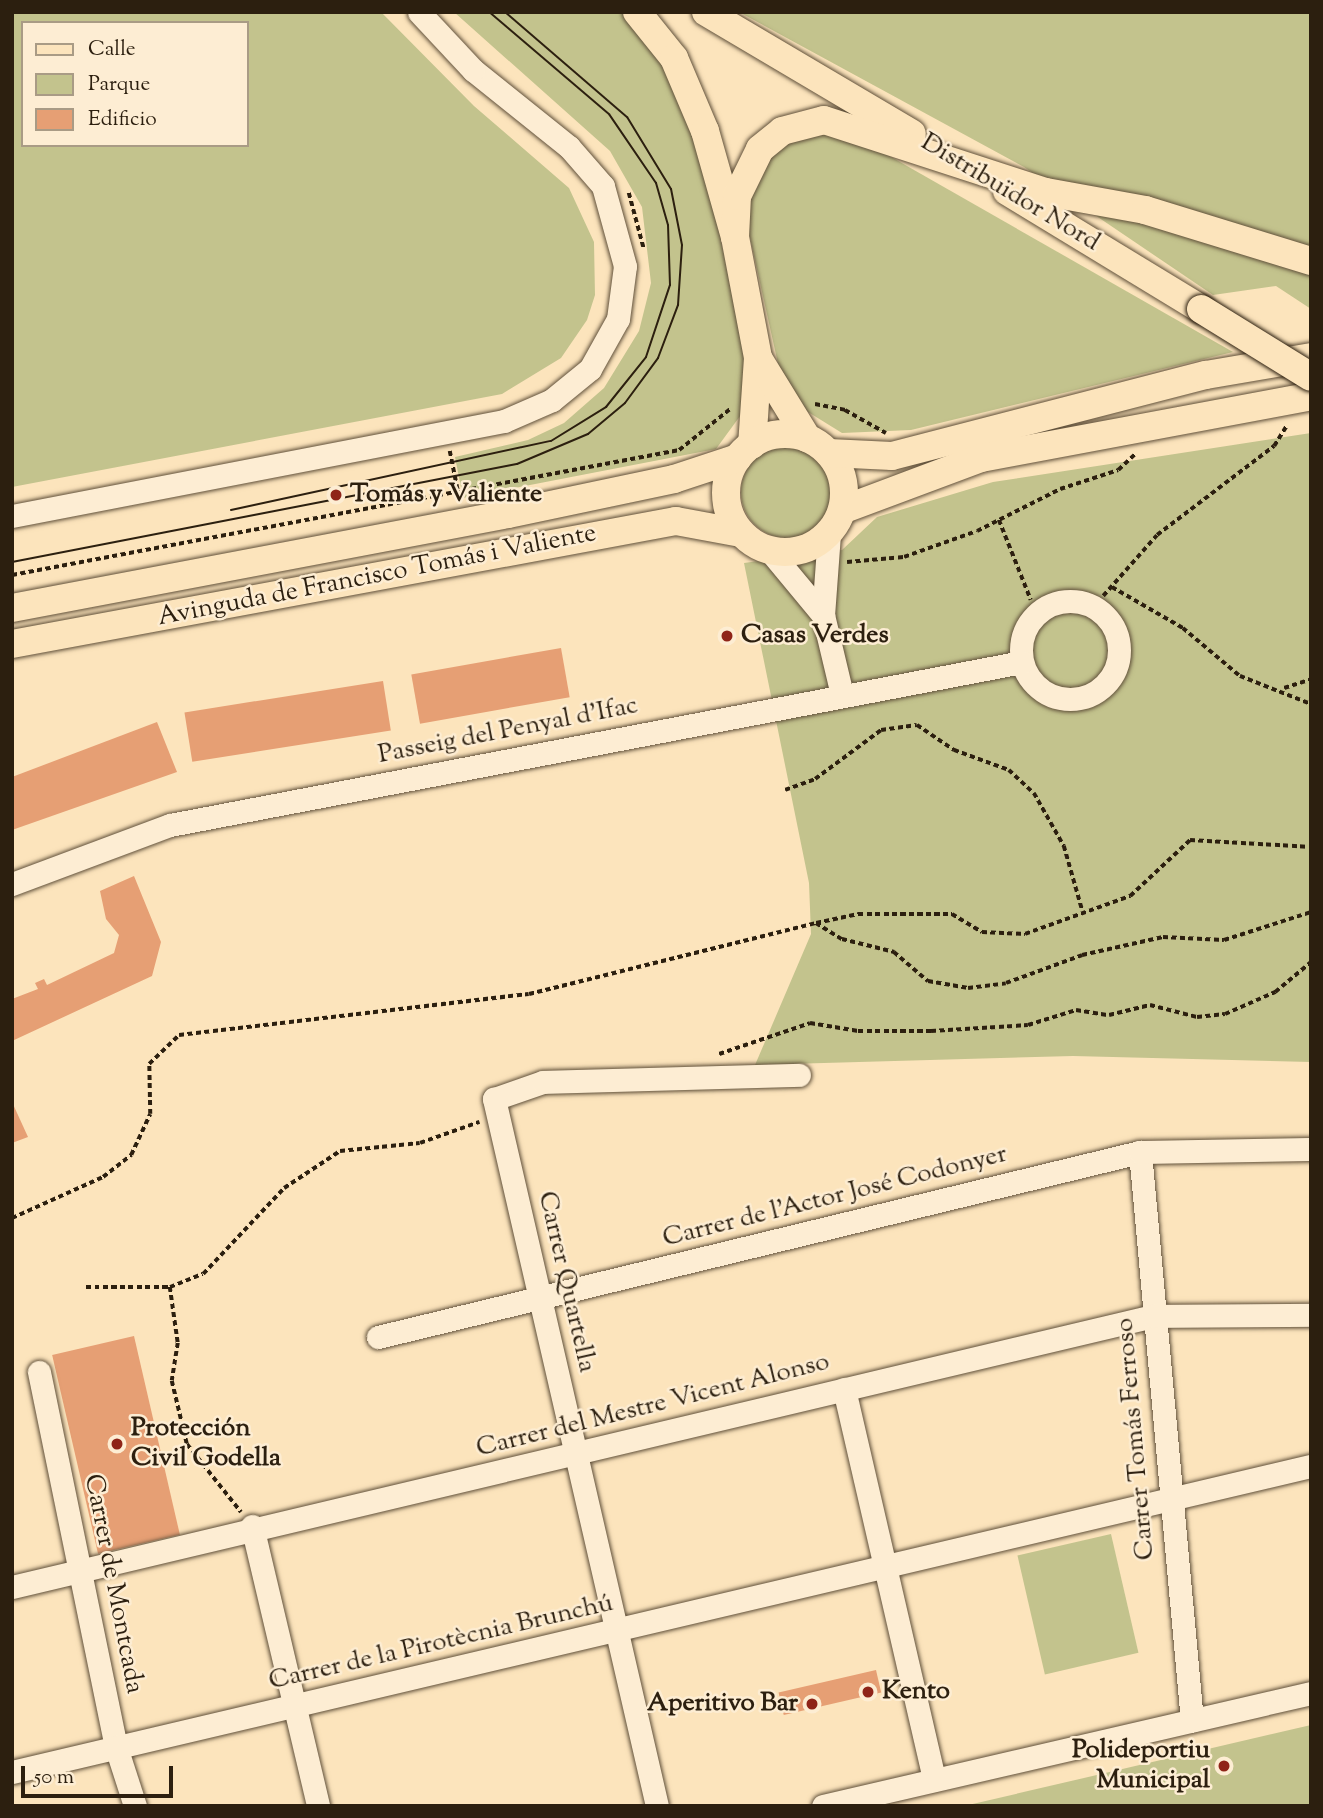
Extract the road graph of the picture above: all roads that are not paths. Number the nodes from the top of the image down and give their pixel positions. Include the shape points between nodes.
1 (412, 12) edge
2 (419, 12) edge
3 (637, 12) edge
4 (706, 12) edge
5 (436, 33) junction
6 (963, 164) junction
7 (735, 237) junction
8 (1311, 261) edge
9 (1311, 357) edge
10 (758, 358) junction
11 (1311, 377) edge
12 (1311, 396) edge
13 (818, 445) junction
14 (745, 452) junction
15 (12, 516) edge
16 (741, 533) junction
17 (835, 535) junction
18 (769, 550) junction
19 (12, 608) edge
20 (823, 615) junction
21 (12, 644) edge
22 (1022, 662) junction
23 (842, 695) junction
24 (12, 884) edge
25 (799, 1075) dead end
26 (1311, 1149) edge
27 (1140, 1152) junction
28 (540, 1298) junction
29 (1311, 1315) edge
30 (1153, 1316) junction
31 (378, 1337) dead end
32 (39, 1372) dead end
33 (844, 1389) junction
34 (579, 1456) junction
35 (1311, 1466) edge
36 (1169, 1498) junction
37 (252, 1526) junction
38 (881, 1564) junction
39 (85, 1573) junction
40 (12, 1587) edge
41 (620, 1632) junction
42 (1311, 1693) edge
43 (294, 1704) junction
44 (1192, 1721) junction
45 (116, 1746) junction
46 (12, 1772) edge
47 (934, 1780) junction
48 (135, 1806) edge
49 (318, 1806) edge
50 (657, 1806) edge
51 (822, 1806) edge

1 - 5 street
2 - 5 street
3 - 7 main road via 674,58 705,131
4 - 6 main road, Distribuïdor Nord
5 - 15 street via 569,147 603,186 625,266 618,319 590,369 552,400 448,442
6 - 7 main road via 847,123 802,122 760,149 744,173
6 - 8 main road
6 - 11 main road, Distribuïdor Nord, bridge
7 - 10 main road
9 - 13 main road via 1193,378 892,456
10 - 13 main road
10 - 14 main road
12 - 17 main road via 981,458
13 - 14 main road via 788,434
13 - 17 main road via 843,480
14 - 16 main road via 727,496
14 - 19 main road, Avinguda de Francisco Tomás i Valiente via 674,479
16 - 18 main road
16 - 21 main road, Avinguda de Francisco Tomás i Valiente via 676,521
17 - 18 main road via 811,547
17 - 20 street
18 - 20 street
20 - 23 street
22 - 22 street via 1041,690 1082,697 1105,685 1114,671 1118,638 1099,610 1083,603 1051,604 1026,627
22 - 23 street, Passeig del Penyal d'Ifac
23 - 24 street, Passeig del Penyal d'Ifac via 170,825
25 - 28 street, Carrer Quartella via 543,1082 496,1107
26 - 27 street, Carrer de l'Actor José Codonyer
27 - 28 street, Carrer de l'Actor José Codonyer
27 - 30 street, Carrer Tomás Ferroso
28 - 31 street, Carrer de l'Actor José Codonyer
28 - 34 street, Carrer Quartella
29 - 30 street, Carrer del Mestre Vicent Alonso
30 - 33 street, Carrer del Mestre Vicent Alonso
30 - 36 street, Carrer Tomás Ferroso
32 - 39 street, Carrer de Montcada
33 - 34 street, Carrer del Mestre Vicent Alonso
33 - 38 street
34 - 37 street, Carrer del Mestre Vicent Alonso
34 - 41 street, Carrer Quartella
35 - 36 street, Carrer de la Pirotècnia Brunchú
36 - 38 street, Carrer de la Pirotècnia Brunchú
36 - 44 street, Carrer Tomás Ferroso
37 - 39 street, Carrer del Mestre Vicent Alonso
37 - 43 street
38 - 41 street, Carrer de la Pirotècnia Brunchú
38 - 47 street
39 - 40 street, Carrer del Mestre Vicent Alonso
39 - 45 street, Carrer de Montcada
41 - 43 street, Carrer de la Pirotècnia Brunchú
41 - 50 street, Carrer Quartella
42 - 44 street
43 - 45 street, Carrer de la Pirotècnia Brunchú
43 - 49 street
44 - 47 street
45 - 46 street, Carrer de la Pirotècnia Brunchú
45 - 48 street, Carrer de Montcada
47 - 51 street

